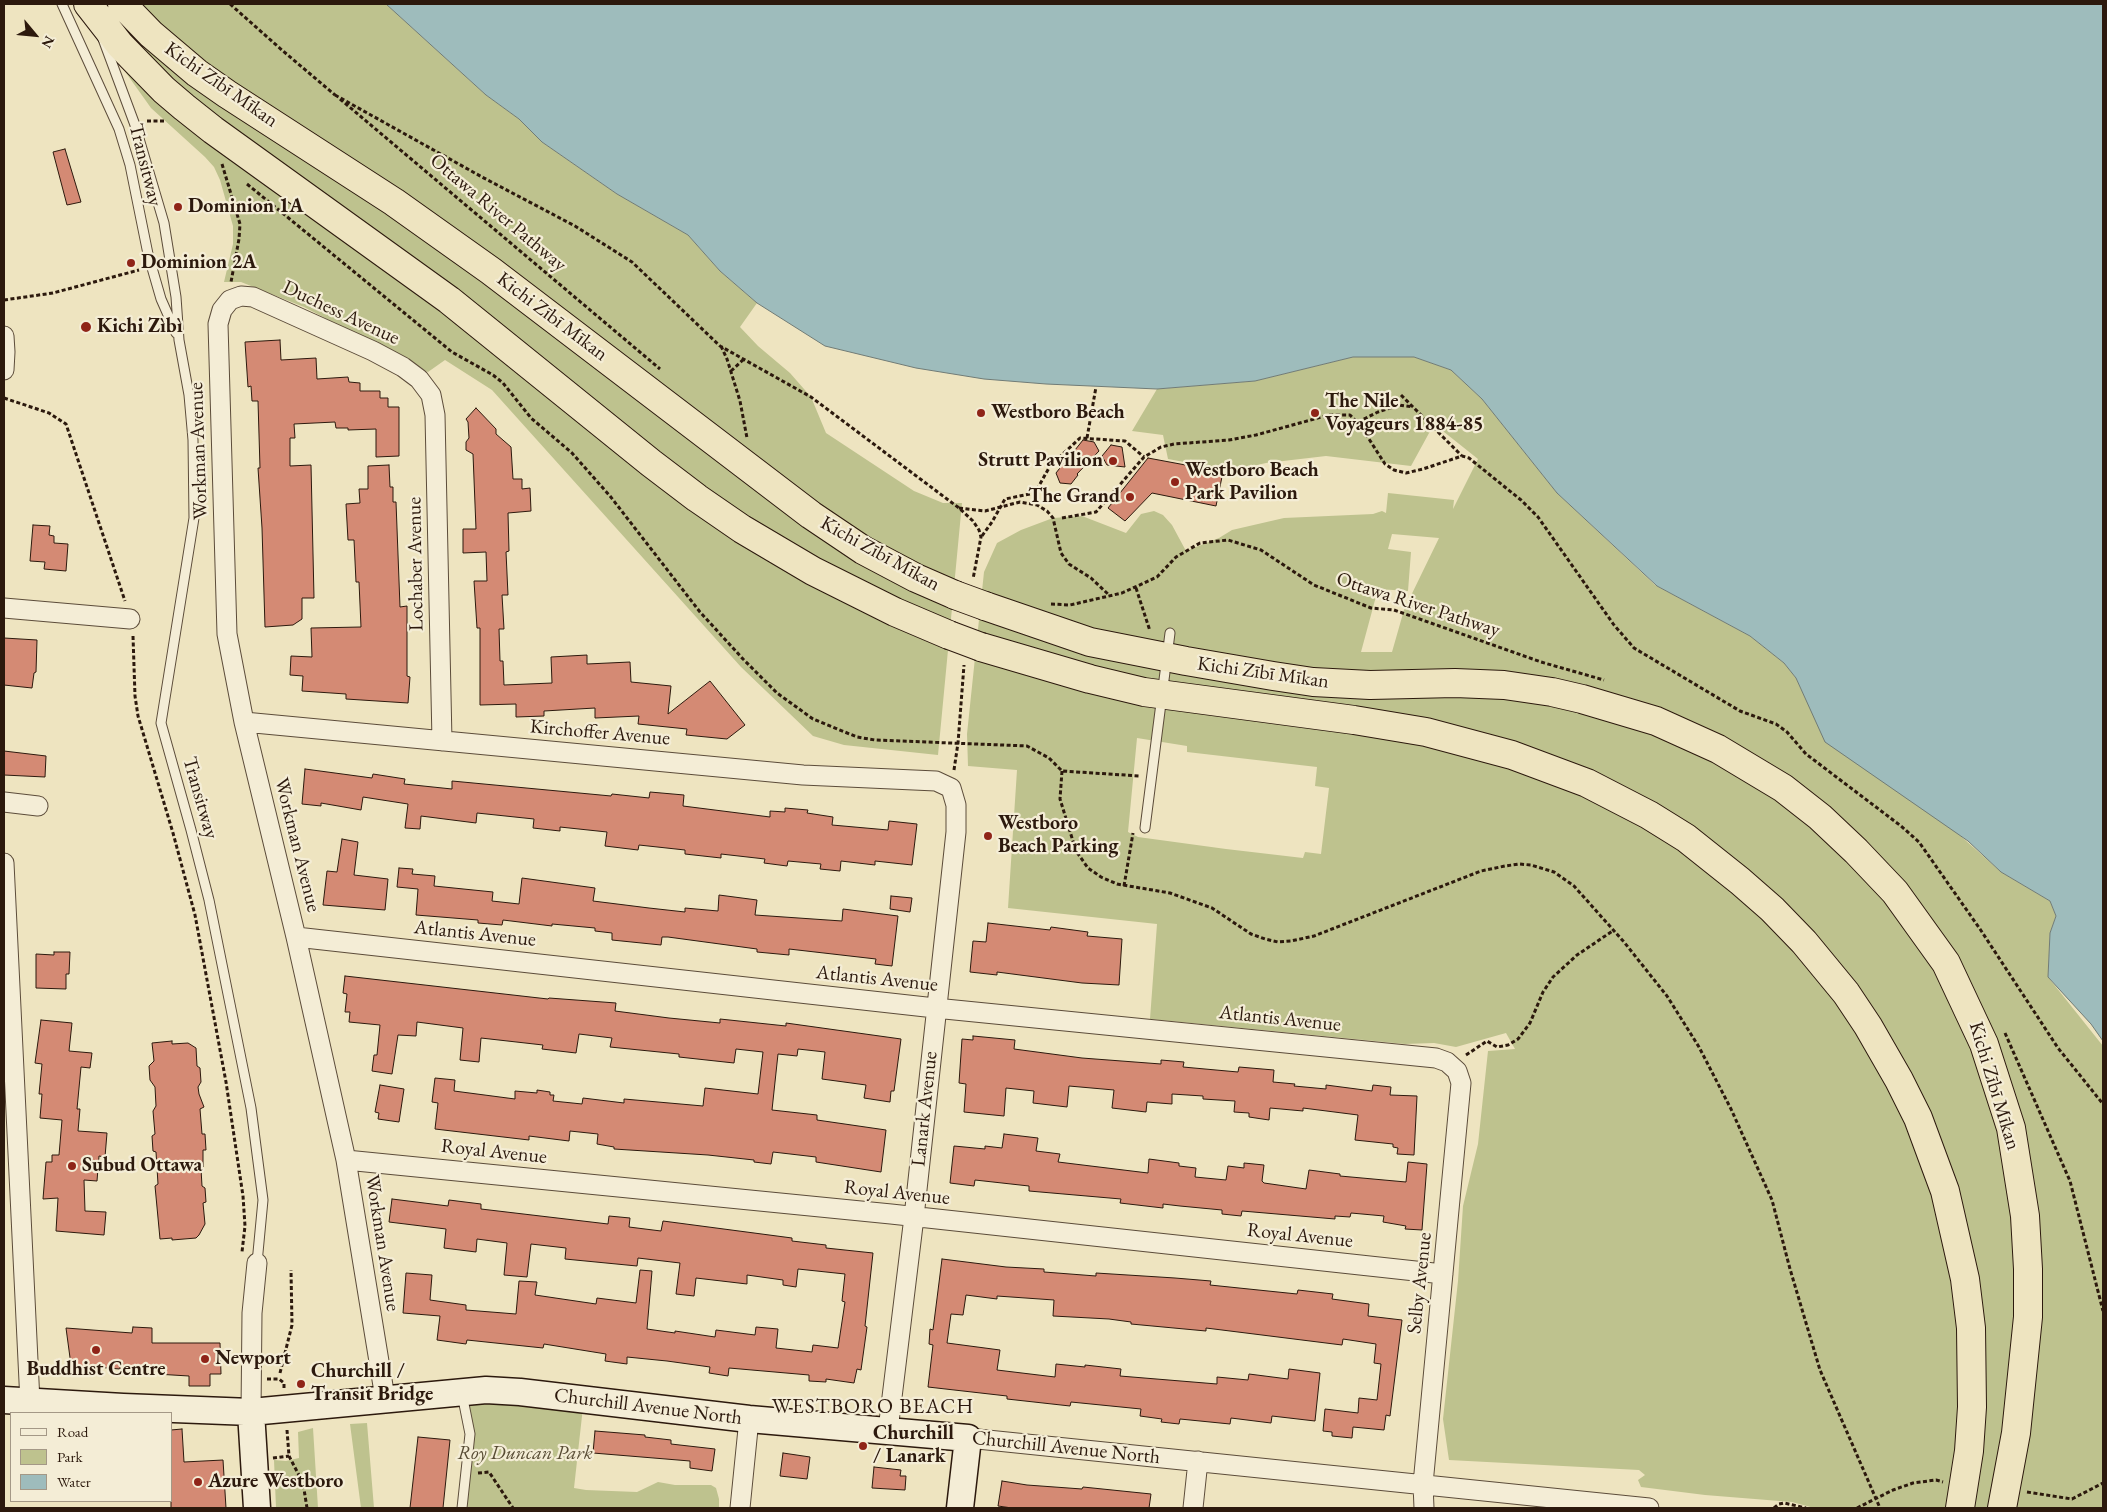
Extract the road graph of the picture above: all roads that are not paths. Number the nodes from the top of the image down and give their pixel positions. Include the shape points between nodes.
1 (62, 4) edge
2 (122, 4) edge
3 (91, 7) edge
4 (230, 300) joint
5 (4, 336) edge
6 (179, 340) junction
7 (4, 370) edge
8 (426, 387) joint
9 (4, 608) edge
10 (130, 619) road end
11 (1168, 645) junction
12 (1161, 694) junction
13 (244, 722) junction
14 (442, 741) junction
15 (951, 788) joint
16 (4, 802) edge
17 (38, 806) dead end
18 (1145, 828) dead end
19 (4, 863) edge
20 (296, 937) junction
21 (935, 1008) junction
22 (1452, 1065) joint
23 (346, 1160) junction
24 (914, 1217) junction
25 (249, 1262) joint
26 (1443, 1274) junction
27 (461, 1392) junction
28 (384, 1398) junction
29 (4, 1400) edge
30 (30, 1402) junction
31 (251, 1412) junction
32 (749, 1419) junction
33 (888, 1430) junction
34 (968, 1438) junction
35 (1198, 1461) junction
36 (1423, 1484) junction
37 (257, 1508) edge
38 (462, 1508) edge
39 (740, 1508) edge
40 (960, 1508) edge
41 (1193, 1508) edge
42 (1424, 1508) edge
43 (1649, 1508) edge
44 (1960, 1508) edge
45 (2002, 1508) edge

1 - 6 lane, Transitway via 119,129 130,165 148,254 161,299
2 - 11 highway, Kichi Zībī Mīkan, bridge via 197,73 394,202 491,271 811,515 863,550 916,578 964,588 986,606 1076,638
3 - 6 lane, Transitway via 135,125 164,223
3 - 12 highway, Kichi Zībī Mīkan, bridge via 139,66 184,107 449,300 697,498 742,529 813,571 949,635 973,656
4 - 8 street, Duchess Avenue via 241,296 253,298 308,320 403,367
4 - 13 street, Workman Avenue via 222,310 218,324 226,610 227,634
5 - 7 street
6 - 25 lane, Transitway via 189,396 195,489 192,540 162,716 163,731 209,900 251,1108 263,1200
8 - 14 street, Lochaber Avenue via 435,415
9 - 10 street
11 - 12 lane
11 - 45 highway, Kichi Zībī Mīkan via 1312,682 1504,685 1552,692 1616,708 1685,733 1745,764 1820,817 1856,851 1895,892 1946,963 1984,1044 2011,1128 2025,1216 2028,1317 2017,1424
12 - 18 lane
12 - 44 highway, Kichi Zībī Mīkan via 1426,732 1521,758 1587,783 1649,815 1706,853 1772,909 1846,993 1868,1026 1918,1118 1945,1191 1965,1279 1971,1328 1972,1407
13 - 14 street, Kirchoffer Avenue
13 - 20 street, Workman Avenue
14 - 15 street, Kirchoffer Avenue via 803,775 936,781
15 - 21 street, Lanark Avenue via 956,805 956,832
16 - 17 street
19 - 30 street
20 - 21 street, Atlantis Avenue
20 - 23 street, Workman Avenue
21 - 22 street, Atlantis Avenue via 1436,1058
21 - 24 street, Lanark Avenue
22 - 26 street, Selby Avenue via 1462,1083
23 - 24 street, Royal Avenue
23 - 28 street, Workman Avenue
24 - 26 street, Royal Avenue
24 - 33 street, Lanark Avenue
25 - 31 street
26 - 36 street, Selby Avenue
27 - 28 street, Churchill Avenue North
27 - 32 street, Churchill Avenue North via 520,1392
27 - 38 lane via 470,1434
28 - 31 street, Churchill Avenue North
29 - 30 street, Churchill Avenue North
30 - 31 street, Churchill Avenue North
31 - 37 street
32 - 33 street, Churchill Avenue North
32 - 39 street
33 - 34 street, Churchill Avenue North
34 - 35 street, Churchill Avenue North
34 - 40 street
35 - 36 street, Churchill Avenue North
35 - 41 street
36 - 42 street, Selby Avenue
36 - 43 street, Churchill Avenue North

